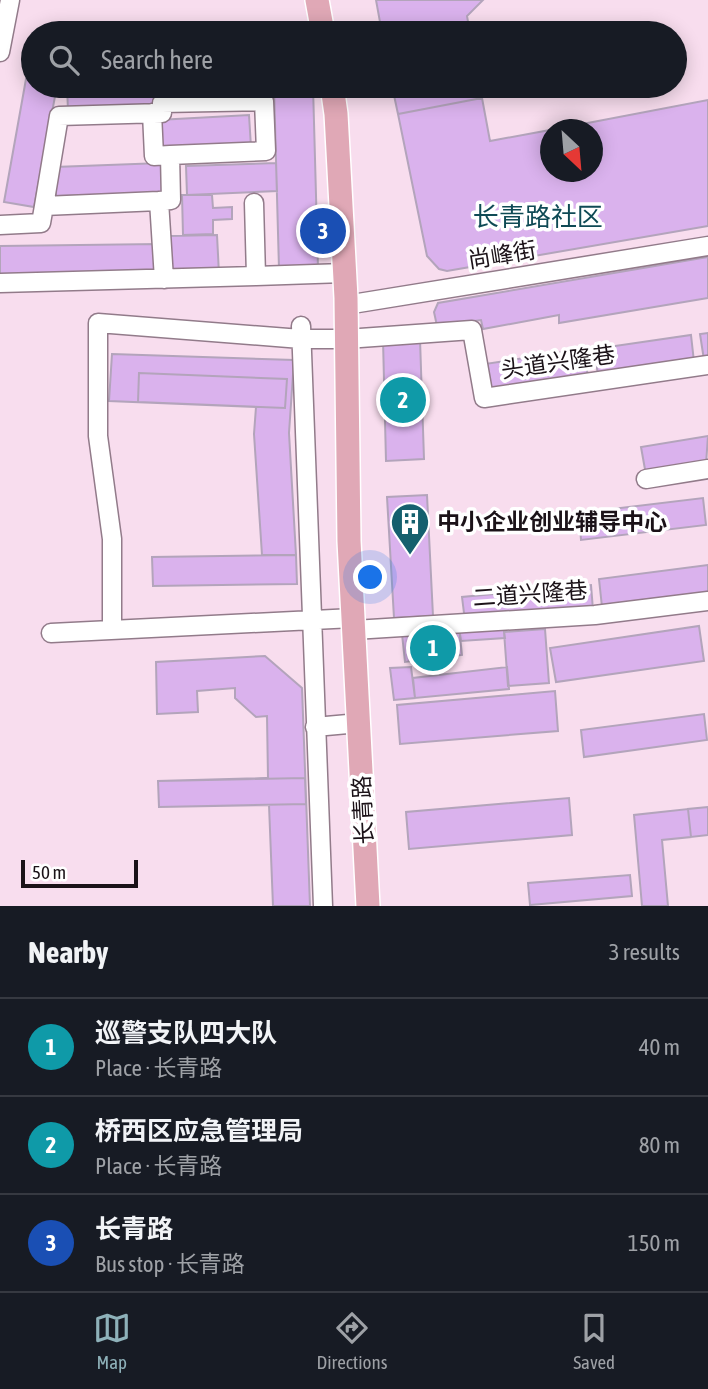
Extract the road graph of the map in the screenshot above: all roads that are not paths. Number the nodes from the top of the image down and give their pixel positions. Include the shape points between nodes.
1 (10, 0) edge
2 (317, 0) edge
3 (321, 21) edge
4 (0, 52) edge
5 (334, 98) edge
6 (152, 113) junction
7 (170, 155) junction
8 (159, 201) junction
9 (254, 203) dead end
10 (44, 206) junction
11 (0, 225) edge
12 (708, 246) edge
13 (344, 273) junction
14 (256, 275) junction
15 (164, 279) junction
16 (0, 283) edge
17 (346, 306) junction
18 (301, 332) junction
19 (346, 339) junction
20 (708, 365) edge
21 (708, 469) edge
22 (646, 479) dead end
23 (708, 601) edge
24 (311, 621) junction
25 (354, 624) junction
26 (112, 630) junction
27 (51, 633) dead end
28 (359, 723) junction
29 (315, 727) junction
30 (323, 906) edge
31 (368, 906) edge

1 - 4 street
2 - 3 main road
5 - 13 main road, 长青路
6 - 7 street via 154,156
6 - 7 street via 162,113 162,103 264,100 266,150
6 - 10 street via 59,116
7 - 8 street via 171,200
8 - 10 street
8 - 15 street
9 - 14 street
10 - 11 street via 41,223
12 - 17 street, 尚峰街
13 - 14 street
13 - 17 main road, 长青路
14 - 15 street
15 - 16 street
17 - 19 main road, 长青路
18 - 19 street
18 - 24 street
18 - 26 street via 98,323 98,436 112,539
19 - 20 street, 头道兴隆巷 via 472,330 484,398
19 - 25 main road, 长青路
21 - 22 street
23 - 25 street, 二道兴隆巷 via 595,615
24 - 25 street, 二道兴隆巷
24 - 26 street, 二道兴隆巷
24 - 29 street
25 - 28 main road, 长青路
26 - 27 street, 二道兴隆巷
28 - 29 street
28 - 31 main road, 长青路
29 - 30 street

